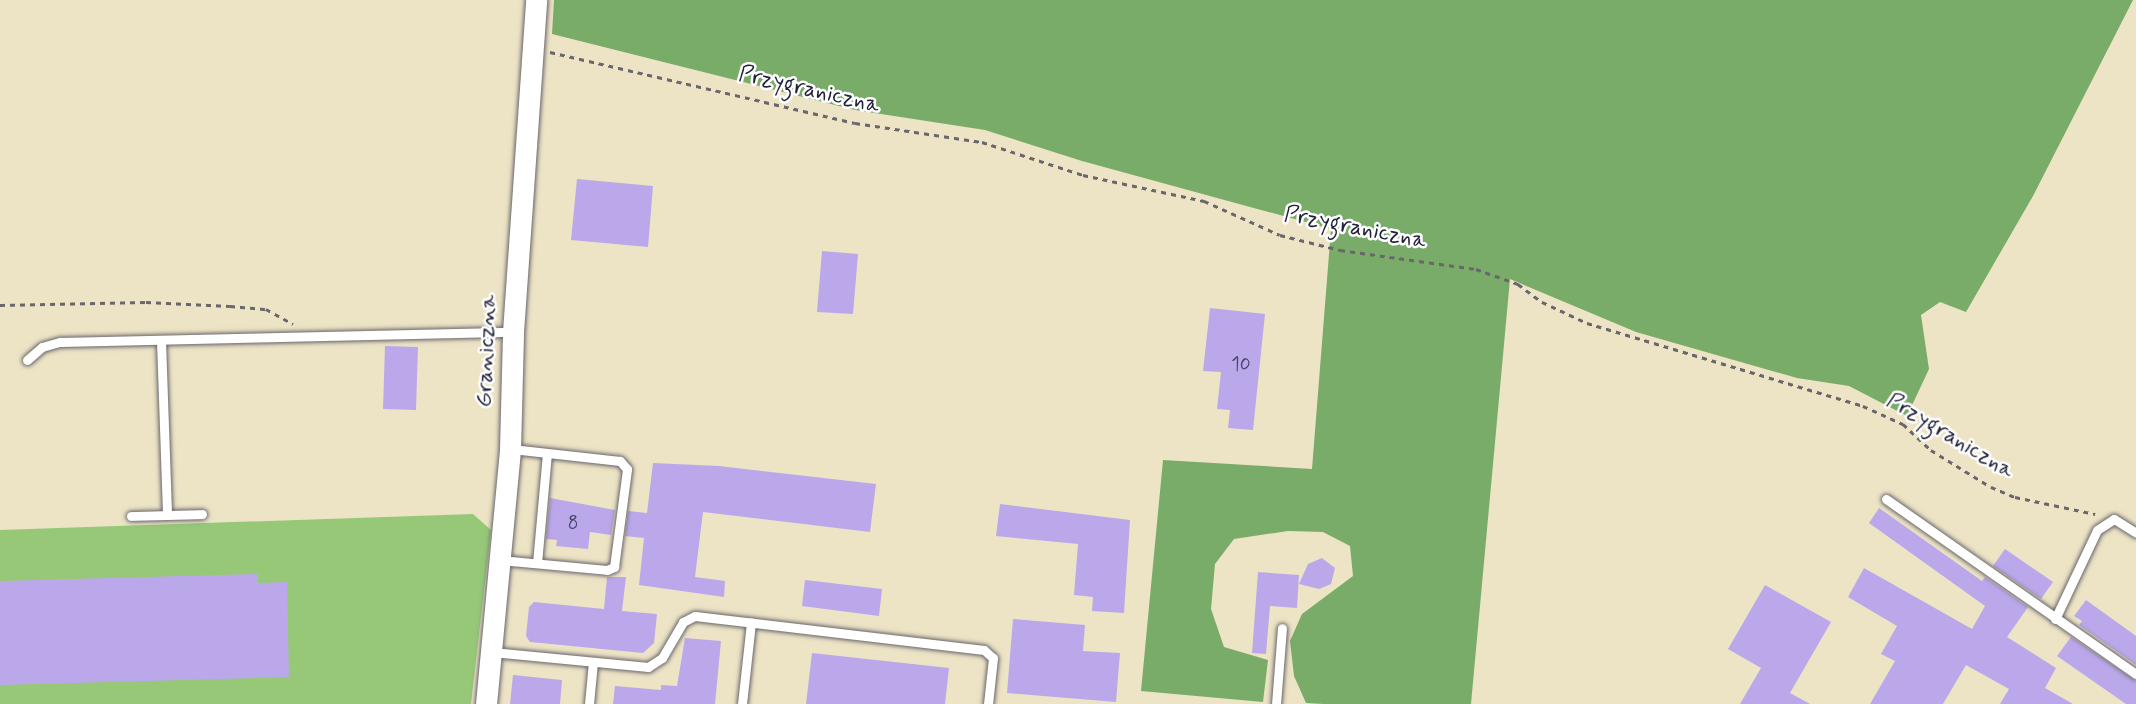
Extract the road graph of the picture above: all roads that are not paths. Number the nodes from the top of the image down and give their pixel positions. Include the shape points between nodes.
1 (536, 0) edge
2 (513, 332) junction
3 (161, 341) junction
4 (27, 360) dead end
5 (510, 449) junction
6 (547, 453) junction
7 (1886, 499) dead end
8 (202, 514) dead end
9 (167, 515) junction
10 (131, 516) dead end
11 (2136, 533) edge
12 (500, 559) junction
13 (537, 563) junction
14 (2055, 619) junction
15 (751, 622) junction
16 (1282, 628) dead end
17 (491, 652) junction
18 (593, 662) junction
19 (2136, 674) edge
20 (486, 704) edge
21 (589, 704) edge
22 (742, 704) edge
23 (988, 704) edge
24 (1276, 704) edge

1 - 2 street, Graniczna
2 - 3 lane
2 - 5 street, Graniczna
3 - 4 lane via 51,343
3 - 9 lane
5 - 6 lane
5 - 12 street, Graniczna
6 - 13 lane
6 - 13 lane via 620,461 627,469 614,567
7 - 14 lane
8 - 9 lane
9 - 10 lane
11 - 14 lane via 2114,519 2092,536
12 - 13 lane
12 - 17 street, Graniczna
14 - 19 lane
15 - 18 lane via 695,615 679,626 654,665
15 - 22 lane
15 - 23 lane via 984,650 993,658
16 - 24 lane
17 - 18 lane
17 - 20 street, Graniczna
18 - 21 lane

